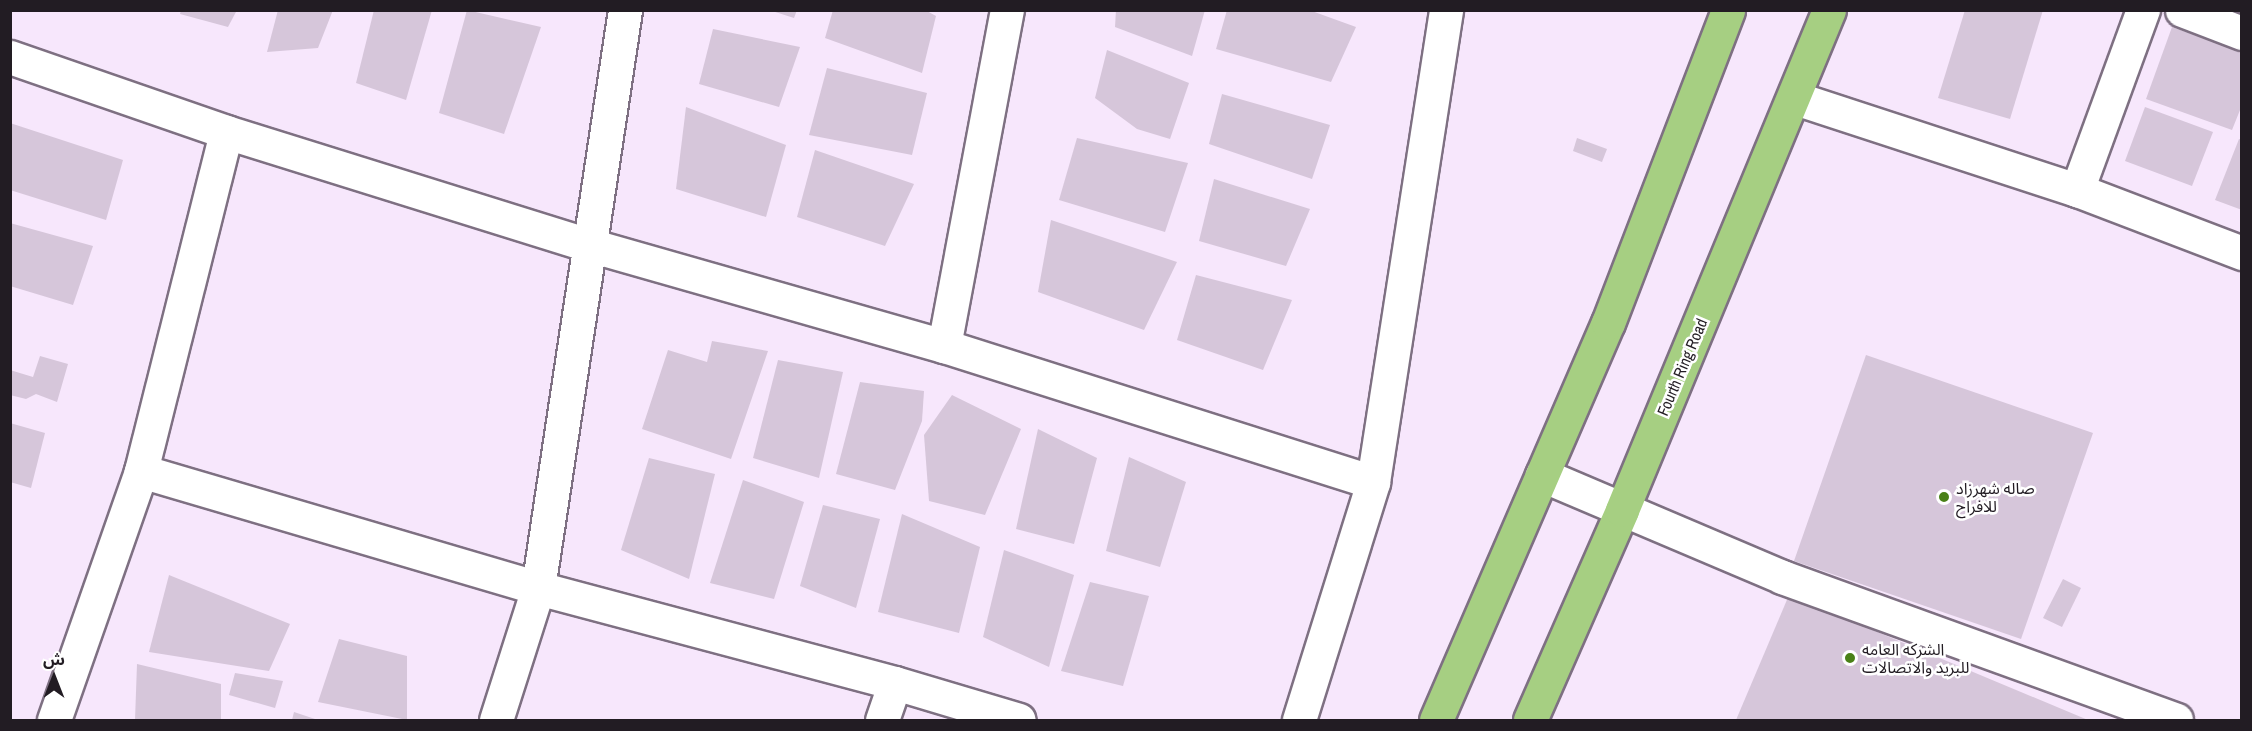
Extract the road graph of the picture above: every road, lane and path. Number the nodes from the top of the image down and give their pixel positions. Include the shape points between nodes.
1 (625, 10) edge
2 (1008, 10) edge
3 (1446, 10) edge
4 (1728, 10) edge
5 (1829, 10) edge
6 (2143, 10) edge
7 (2182, 10) edge
8 (2241, 33) edge
9 (10, 57) edge
10 (1795, 98) junction
11 (226, 132) junction
12 (2077, 190) junction
13 (589, 245) junction
14 (2241, 253) edge
15 (944, 346) junction
16 (141, 471) junction
17 (1542, 475) junction
18 (1373, 482) junction
19 (1622, 510) junction
20 (538, 588) junction
21 (894, 683) junction
22 (54, 720) edge
23 (496, 720) edge
24 (882, 720) edge
25 (1019, 720) edge
26 (1299, 720) edge
27 (1436, 720) edge
28 (1530, 720) edge
29 (2176, 720) edge

1 - 13 street
2 - 15 street
3 - 18 street
4 - 17 main road via 1608,323
5 - 10 main road, Fourth Ring Road
6 - 12 street
7 - 8 street
9 - 11 street
10 - 12 street
10 - 19 main road, Fourth Ring Road
11 - 13 street
11 - 16 street
12 - 14 street
13 - 15 street
13 - 20 street
15 - 18 street
16 - 20 street
16 - 22 street
17 - 19 street
17 - 27 main road
18 - 26 street
19 - 28 main road, Fourth Ring Road
19 - 29 street via 1782,577
20 - 21 street
20 - 23 street
21 - 24 street
21 - 25 street

